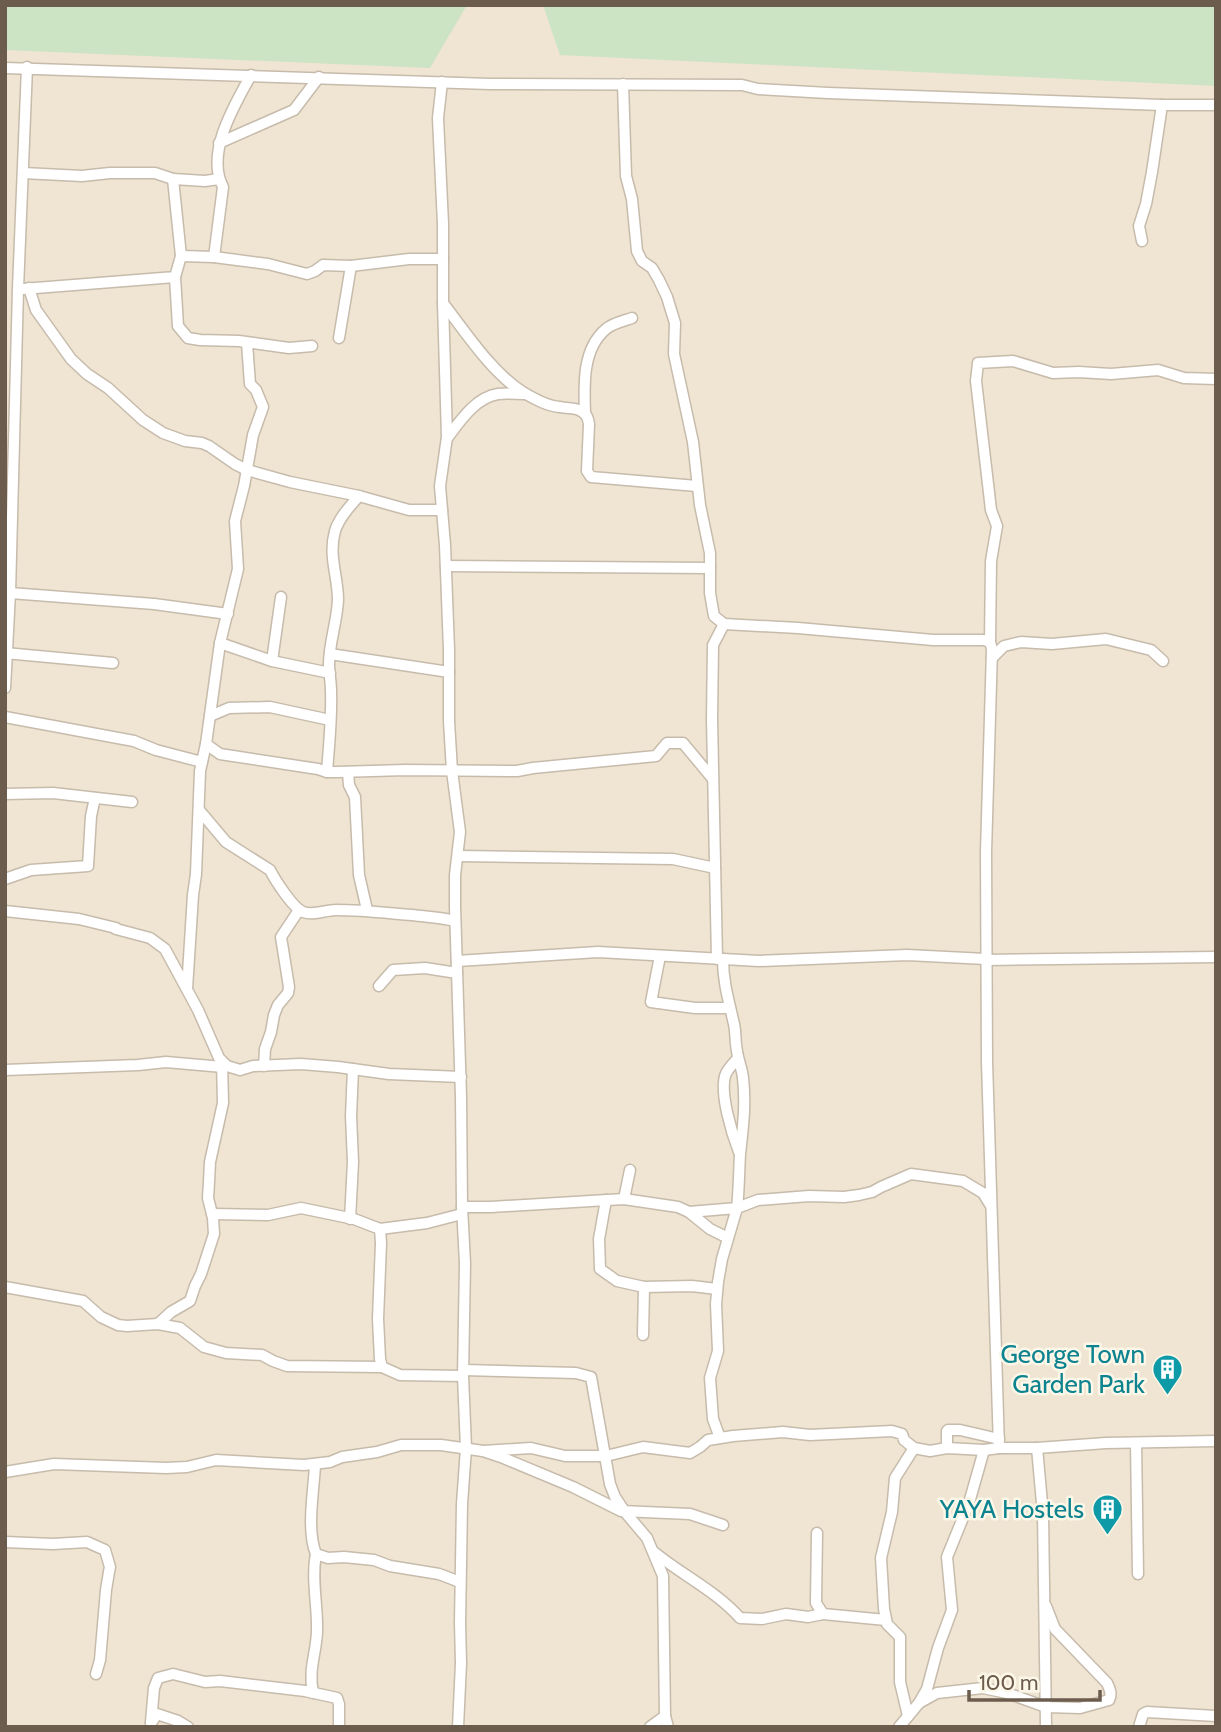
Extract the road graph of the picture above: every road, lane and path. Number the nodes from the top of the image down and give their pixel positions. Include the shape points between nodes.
1 (27, 67) junction
2 (5, 68) edge
3 (251, 75) junction
4 (319, 77) junction
5 (442, 82) junction
6 (623, 84) junction
7 (1162, 105) junction
8 (1216, 105) edge
9 (219, 143) junction
10 (23, 173) junction
11 (173, 179) junction
12 (219, 180) junction
13 (1142, 241) dead end
14 (181, 256) junction
15 (215, 257) junction
16 (443, 259) junction
17 (351, 266) junction
18 (175, 277) junction
19 (23, 289) junction
20 (443, 303) junction
21 (632, 317) dead end
22 (339, 338) dead end
23 (247, 343) junction
24 (312, 346) dead end
25 (1216, 379) edge
26 (526, 394) junction
27 (585, 414) junction
28 (447, 437) junction
29 (247, 470) junction
30 (697, 486) junction
31 (359, 496) junction
32 (442, 510) junction
33 (446, 566) junction
34 (710, 568) junction
35 (10, 593) junction
36 (281, 597) dead end
37 (228, 614) junction
38 (724, 624) junction
39 (990, 642) junction
40 (220, 643) junction
41 (6, 653) edge
42 (330, 653) junction
43 (992, 658) junction
44 (272, 661) junction
45 (1163, 661) dead end
46 (113, 663) dead end
47 (449, 672) junction
48 (330, 673) junction
49 (5, 688) edge
50 (210, 716) junction
51 (5, 717) edge
52 (330, 720) junction
53 (206, 744) junction
54 (202, 762) junction
55 (453, 771) junction
56 (327, 772) junction
57 (348, 772) junction
58 (713, 779) junction
59 (5, 794) edge
60 (95, 797) junction
61 (132, 802) dead end
62 (199, 810) junction
63 (458, 856) junction
64 (715, 867) junction
65 (5, 879) edge
66 (367, 910) junction
67 (5, 911) edge
68 (299, 911) junction
69 (455, 921) junction
70 (660, 956) junction
71 (1216, 957) edge
72 (720, 959) junction
73 (986, 960) junction
74 (457, 961) junction
75 (457, 973) junction
76 (379, 986) dead end
77 (187, 989) junction
78 (730, 1008) junction
79 (738, 1058) junction
80 (223, 1064) junction
81 (264, 1066) junction
82 (353, 1069) junction
83 (5, 1070) edge
84 (743, 1073) junction
85 (726, 1074) junction
86 (461, 1077) junction
87 (740, 1156) junction
88 (630, 1170) dead end
89 (624, 1199) junction
90 (606, 1200) junction
91 (992, 1206) junction
92 (737, 1208) junction
93 (462, 1210) junction
94 (689, 1212) junction
95 (212, 1214) junction
96 (350, 1219) junction
97 (380, 1229) junction
98 (728, 1238) junction
99 (5, 1287) edge
100 (644, 1287) junction
101 (717, 1289) junction
102 (158, 1324) junction
103 (643, 1335) dead end
104 (382, 1367) junction
105 (463, 1373) junction
106 (720, 1438) junction
107 (1216, 1441) edge
108 (1136, 1443) junction
109 (999, 1444) junction
110 (466, 1448) junction
111 (914, 1448) junction
112 (947, 1448) junction
113 (1037, 1448) junction
114 (984, 1450) junction
115 (483, 1451) junction
116 (606, 1455) junction
117 (316, 1464) junction
118 (5, 1472) edge
119 (625, 1512) junction
120 (723, 1525) dead end
121 (817, 1534) dead end
122 (5, 1542) edge
123 (653, 1551) junction
124 (316, 1554) junction
125 (1138, 1574) dead end
126 (460, 1582) junction
127 (1046, 1606) junction
128 (823, 1614) junction
129 (886, 1620) junction
130 (96, 1674) dead end
131 (313, 1693) junction
132 (919, 1703) junction
133 (1046, 1707) junction
134 (908, 1716) junction
135 (1216, 1716) edge
136 (667, 1721) edge
137 (151, 1724) edge
138 (188, 1727) edge
139 (339, 1727) edge
140 (458, 1727) edge
141 (650, 1727) edge
142 (899, 1727) edge
143 (1046, 1727) edge
144 (1139, 1727) edge

1 - 2 street
1 - 3 street
1 - 10 street
3 - 4 street
3 - 9 street
4 - 5 street
4 - 9 street via 294,110
5 - 6 street
5 - 16 street via 438,118
6 - 7 street via 742,85 828,93
6 - 30 street via 626,176 637,251 659,280 675,323 674,354 693,442
7 - 8 street
7 - 13 street via 1139,226
9 - 12 street
10 - 11 street via 155,173
10 - 19 street
11 - 12 street
11 - 14 street
12 - 15 street via 223,187
14 - 15 street
14 - 18 street
15 - 17 street via 307,274 323,265
16 - 17 street
16 - 20 street
17 - 22 street
18 - 19 street
18 - 23 street via 178,326 188,338
19 - 29 street via 71,359 143,420 163,433 209,446
19 - 35 street
20 - 26 street via 483,355
20 - 28 street
21 - 27 street via 608,327 589,354
23 - 24 street
23 - 29 street via 250,384 263,407
25 - 39 street via 1184,378 1158,370 1054,373 1013,361 978,363 976,381 991,510 997,526 991,561
26 - 27 street
26 - 28 street via 497,394 482,400
27 - 30 street via 591,477
28 - 32 street via 440,486
29 - 31 street
29 - 37 street via 235,522 239,569
30 - 34 street
31 - 32 street via 409,510
31 - 42 street via 335,528 333,538 338,597
32 - 33 street
33 - 34 street
33 - 47 street
34 - 38 street via 712,612
35 - 37 street
35 - 41 street
36 - 44 street
37 - 40 street
38 - 39 street
38 - 58 street via 713,645
39 - 43 street
40 - 44 street
40 - 50 street
41 - 46 street
41 - 49 street
42 - 47 street
42 - 48 street
43 - 45 street via 1004,646 1021,642 1106,639 1151,650
43 - 73 street
44 - 48 street
47 - 55 street
48 - 52 street
50 - 52 street via 229,708 270,707
50 - 53 street
51 - 54 street via 134,741
52 - 56 street
53 - 54 street
53 - 56 street via 220,754
54 - 62 street
55 - 57 street
55 - 58 street via 517,771 656,756 667,743 683,743
55 - 63 street
56 - 57 street
57 - 66 street via 355,797 359,875
58 - 64 street
59 - 60 street
60 - 61 street
60 - 65 street via 88,866 31,870
62 - 68 street via 226,842 270,870
62 - 77 street
63 - 64 street via 673,859
63 - 69 street
64 - 72 street
66 - 68 street
66 - 69 street
67 - 77 street via 79,919 150,938 165,949
68 - 81 street via 281,937 289,987 274,1015
69 - 74 street
70 - 72 street
70 - 74 street via 598,952
70 - 78 street via 651,1002
71 - 73 street
72 - 73 street via 908,955
72 - 78 street
73 - 91 street
74 - 75 street
75 - 76 street via 425,968 393,971
75 - 86 street
77 - 80 street
78 - 79 street
79 - 84 street
79 - 85 street
80 - 81 street via 240,1070
80 - 83 street via 166,1062
80 - 95 street via 223,1103 210,1162
81 - 82 street
82 - 86 street
82 - 96 street
84 - 85 street
84 - 87 street
85 - 87 street via 729,1122
86 - 93 street
87 - 92 street
88 - 89 street
89 - 90 street
89 - 94 street
90 - 93 street
90 - 100 street via 599,1239 600,1269 617,1281
91 - 92 street via 971,1184 911,1174 859,1195 758,1200
91 - 109 street
92 - 94 street
92 - 98 street
93 - 97 street via 427,1223
93 - 105 street
94 - 98 street
95 - 96 street via 268,1215 302,1208
95 - 102 street via 214,1234 190,1301
96 - 97 street
97 - 104 street
98 - 101 street
99 - 102 street via 83,1301 118,1325
100 - 101 street
100 - 103 street
101 - 106 street via 718,1351 710,1378 713,1419
102 - 104 street via 180,1328 219,1352 262,1354 287,1366
104 - 105 street via 400,1375
105 - 110 street
105 - 116 street via 576,1373 591,1377
106 - 111 street via 892,1431 902,1434
106 - 116 street via 708,1440 690,1453 643,1447
107 - 108 street
108 - 113 street
108 - 125 street
109 - 112 street via 948,1430
109 - 113 street
109 - 114 street
110 - 115 street
110 - 117 street via 401,1446
110 - 126 street
111 - 112 street
111 - 129 street via 895,1478 881,1558
112 - 114 street
113 - 127 street
114 - 132 street via 947,1557 952,1610
115 - 116 street via 531,1448 565,1456
115 - 119 street
116 - 119 street via 610,1484
117 - 118 street via 216,1460 166,1468 54,1464
117 - 124 street via 312,1520
119 - 120 street via 690,1514
119 - 123 street
121 - 128 street via 816,1603
122 - 130 street via 87,1542 105,1550 110,1567
123 - 128 street via 727,1603 740,1618
123 - 136 street via 663,1576
124 - 126 street via 374,1560
124 - 131 street
126 - 140 street
127 - 133 street
127 - 133 street via 1055,1629 1107,1682 1111,1696 1080,1708
128 - 129 street
129 - 134 street via 900,1637 900,1682
131 - 137 street via 205,1682 173,1674 158,1678
131 - 139 street via 337,1698
132 - 133 street via 937,1693 983,1688
132 - 134 street
133 - 143 street
134 - 142 street
135 - 144 street via 1147,1712
136 - 141 street
137 - 138 street via 157,1714

